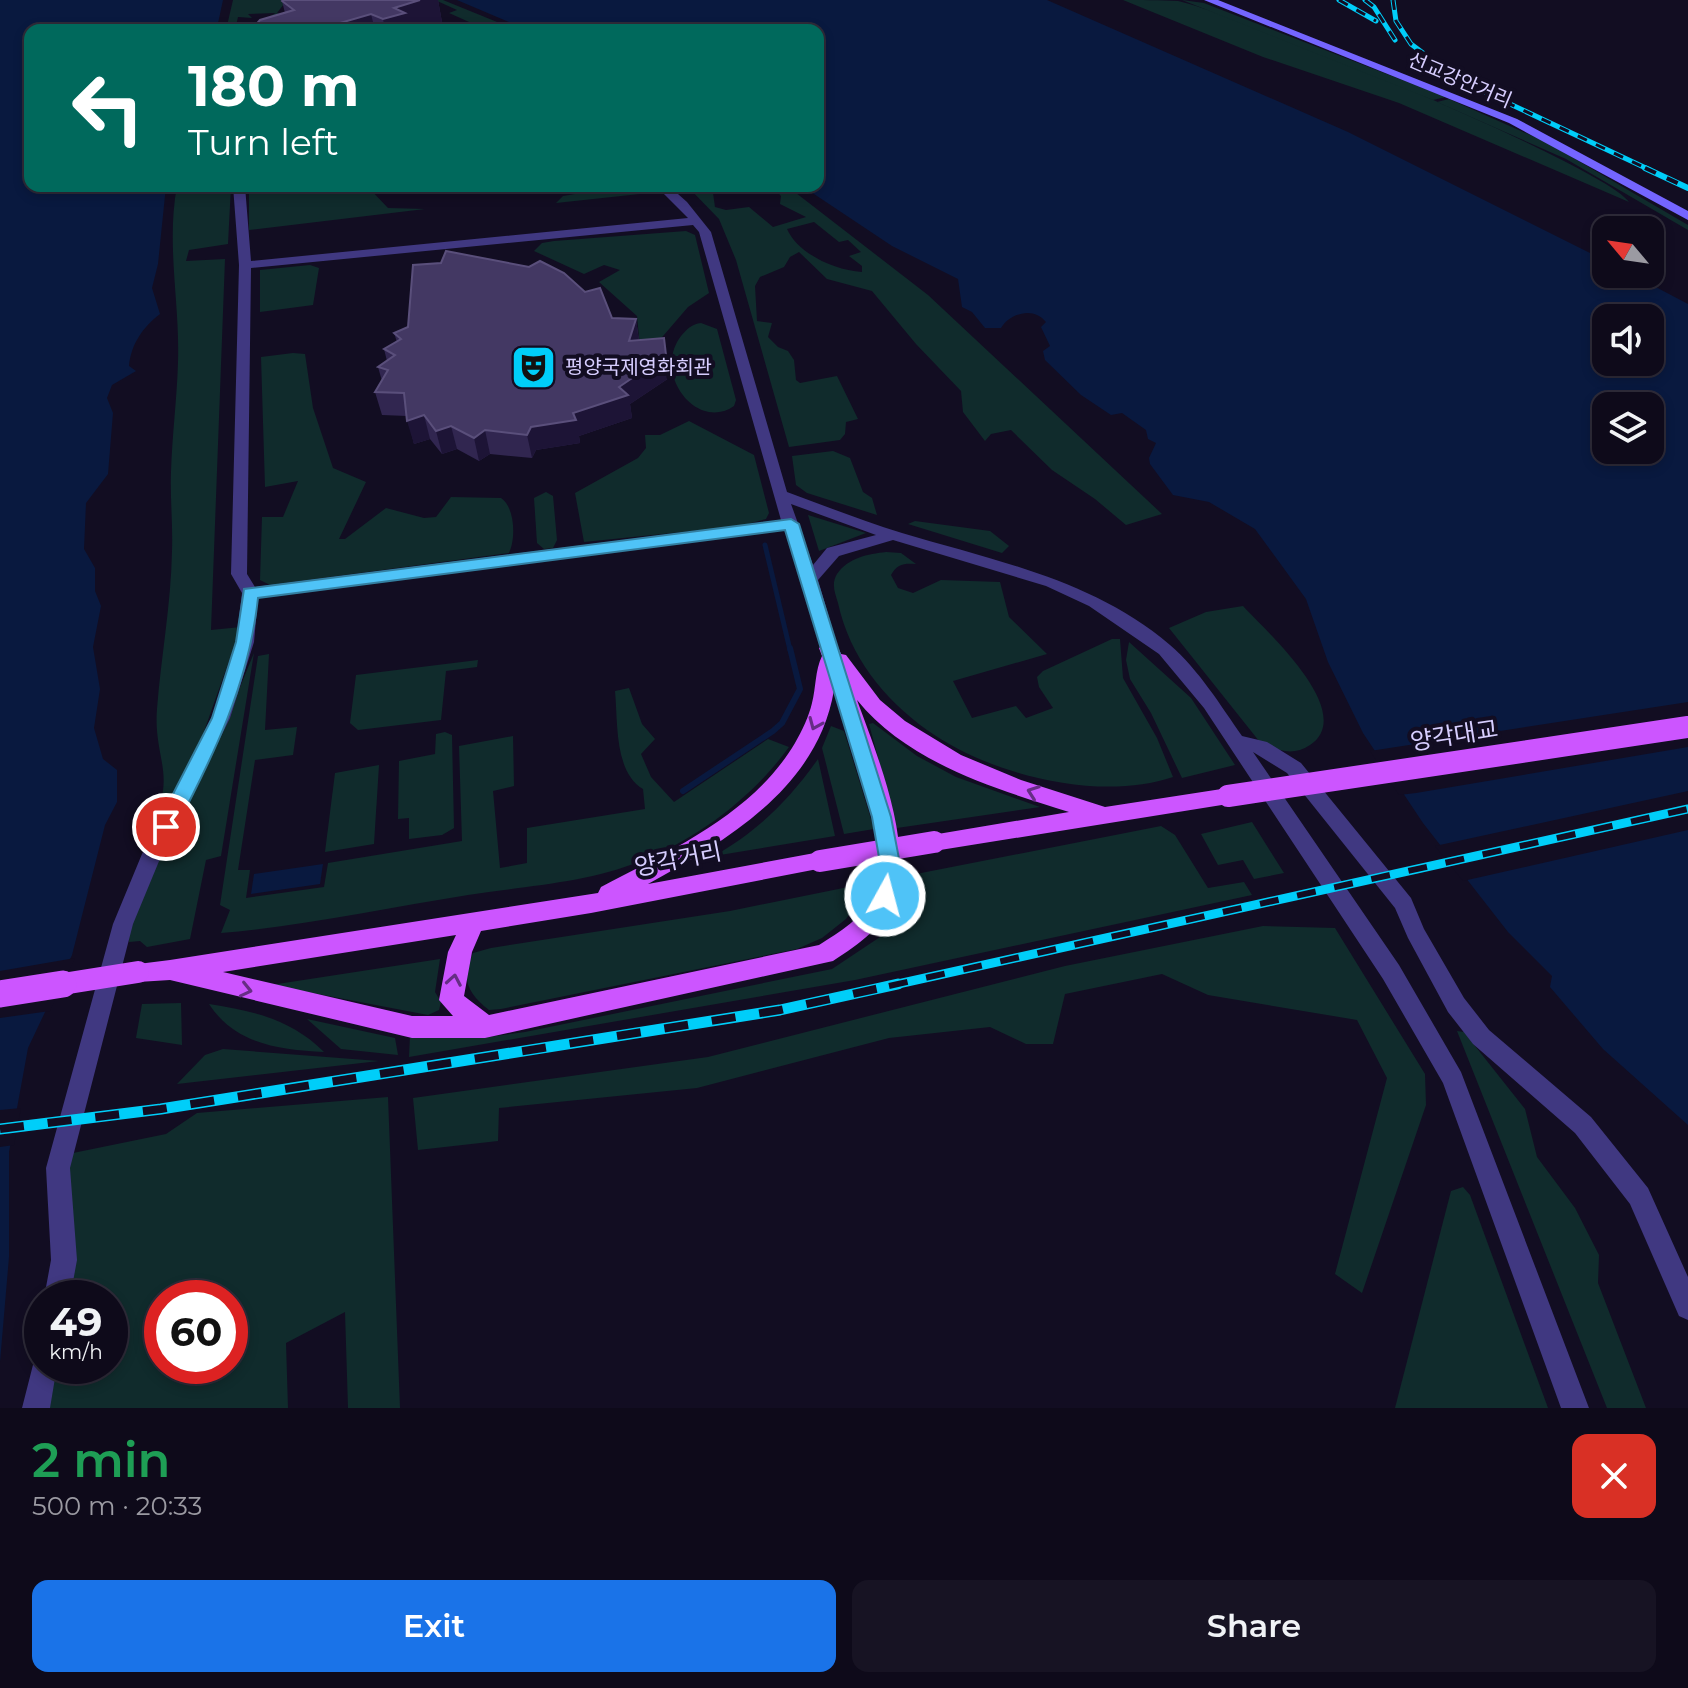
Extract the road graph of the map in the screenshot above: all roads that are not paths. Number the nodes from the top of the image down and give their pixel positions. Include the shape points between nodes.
1 (1209, 0) edge
2 (239, 192) edge
3 (668, 192) edge
4 (1688, 216) edge
5 (698, 221) junction
6 (245, 265) junction
7 (780, 495) junction
8 (791, 524) junction
9 (893, 535) junction
10 (810, 579) junction
11 (250, 593) junction
12 (829, 648) junction
13 (1688, 727) edge
14 (1237, 742) junction
15 (1228, 796) joint
16 (1107, 816) junction
17 (591, 904) junction
18 (474, 921) junction
19 (170, 970) junction
20 (0, 994) edge
21 (485, 1027) junction
22 (60, 1280) edge
23 (1688, 1307) edge
24 (41, 1384) edge
25 (36, 1408) edge
26 (1575, 1408) edge

1 - 4 main road, 선교강안거리 via 1477,105
2 - 6 street
3 - 5 street
5 - 6 street
5 - 7 street
6 - 11 street via 239,574
7 - 8 street
7 - 9 street
8 - 10 street
8 - 11 street
9 - 10 street via 833,552
9 - 14 street via 1052,582 1095,602 1165,650
10 - 12 street
11 - 22 street via 245,642 221,718 123,924 58,1168 64,1260
16 -> 12 main road via 964,766 924,744 871,703
12 -> 17 main road via 827,688 817,723 795,763 766,797 679,856
12 - 21 main road via 887,840 891,869 885,896 873,914 825,954
13 - 15 main road, 양각대교, bridge
14 - 23 street via 1260,747 1294,768 1404,904 1456,1005 1481,1037 1583,1125 1639,1196
14 - 26 street via 1391,972 1453,1079
15 - 16 main road, 양각거리
16 - 17 main road, 양각거리, bridge
17 - 18 main road, 양각거리
18 - 19 main road, 양각거리
21 -> 18 main road via 451,1000 460,952
19 - 20 main road, 양각거리, bridge
19 -> 21 main road via 412,1027
24 - 25 street

